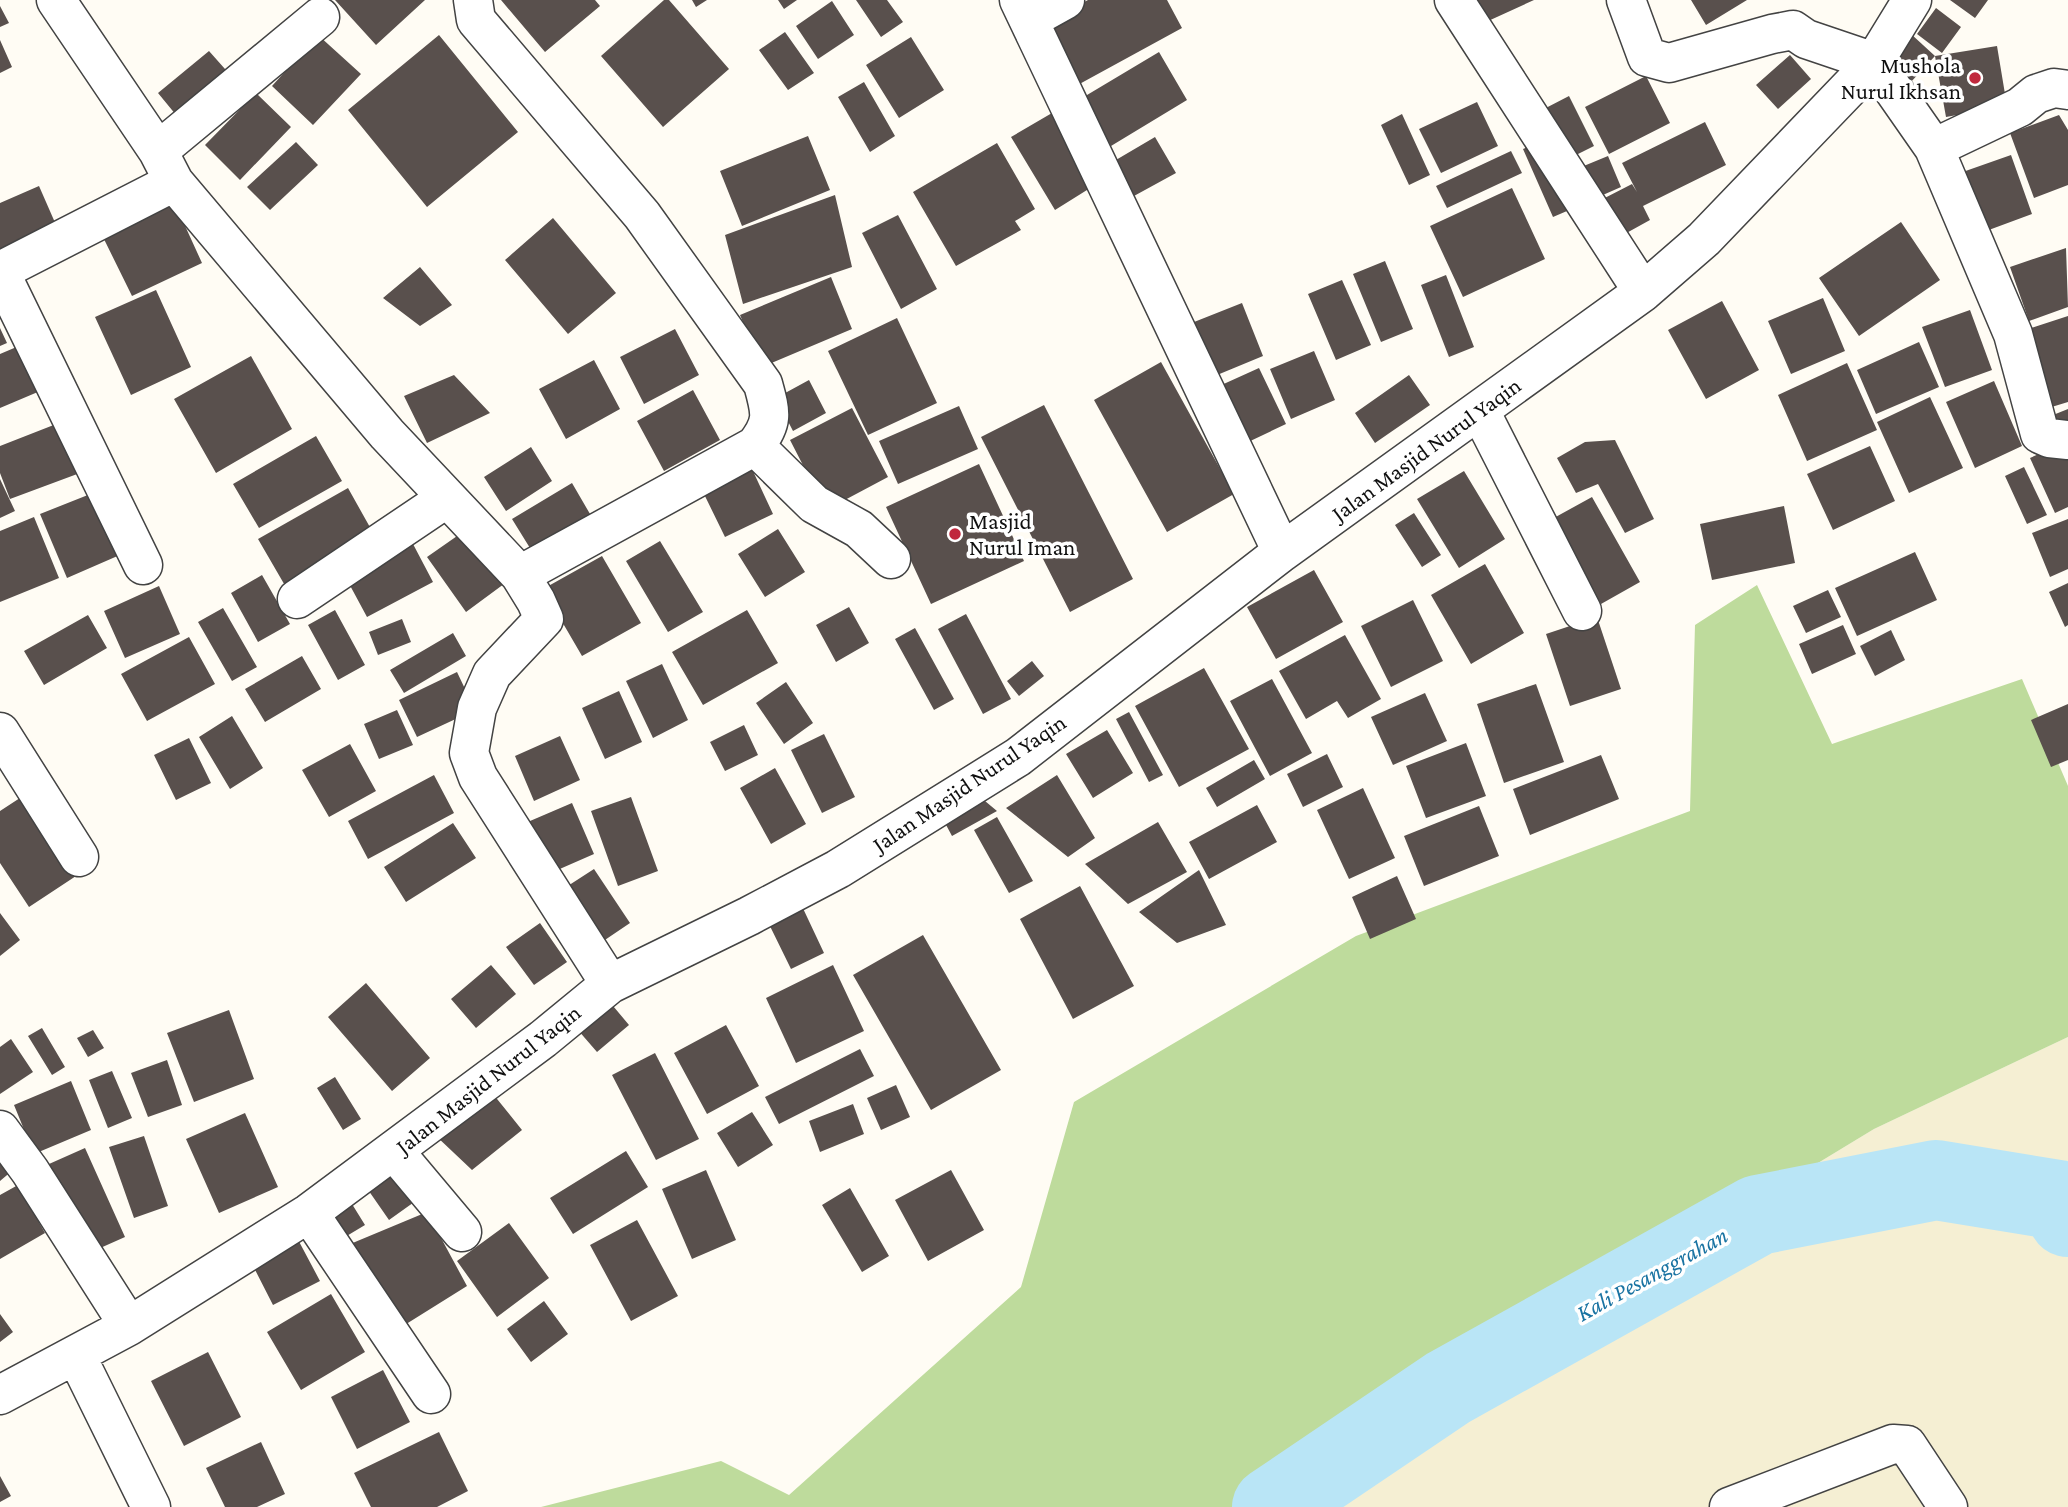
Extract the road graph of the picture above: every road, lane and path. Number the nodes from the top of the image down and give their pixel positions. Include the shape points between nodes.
1 (56, 0) edge
2 (473, 0) edge
3 (1065, 0) edge
4 (1454, 0) edge
5 (1626, 0) edge
6 (1912, 0) edge
7 (1024, 10) edge
8 (320, 17) dead end
9 (1874, 61) junction
10 (2068, 90) edge
11 (1934, 148) junction
12 (166, 167) junction
13 (0, 272) edge
14 (1643, 292) junction
15 (1480, 411) junction
16 (2068, 440) edge
17 (755, 446) junction
18 (447, 498) junction
19 (1282, 552) junction
20 (891, 559) dead end
21 (143, 565) dead end
22 (520, 575) junction
23 (297, 598) dead end
24 (1582, 611) dead end
25 (0, 733) edge
26 (79, 857) dead end
27 (610, 984) junction
28 (0, 1130) edge
29 (394, 1151) junction
30 (309, 1213) junction
31 (462, 1232) dead end
32 (129, 1326) junction
33 (76, 1355) junction
34 (431, 1394) dead end
35 (0, 1395) edge
36 (151, 1507) edge
37 (1729, 1507) edge
38 (1948, 1507) edge

1 - 12 street
2 - 17 street via 476,20 642,215 763,384 771,412 768,430
3 - 7 street
4 - 14 street
5 - 9 street via 1647,57 1669,62 1793,30
6 - 9 street, Jalan Masjid Nurul Yaqin
7 - 19 street
8 - 12 street
9 - 11 street
9 - 14 street, Jalan Masjid Nurul Yaqin via 1704,239
10 - 11 street via 2054,88 2036,94 2020,107
11 - 16 street via 2013,334 2040,434
12 - 13 street
12 - 18 street via 387,434
13 - 21 street
14 - 15 street, Jalan Masjid Nurul Yaqin
15 - 19 street, Jalan Masjid Nurul Yaqin
15 - 24 street
17 - 20 street via 814,504 859,529
17 - 22 street
18 - 22 street
18 - 23 street
19 - 27 street, Jalan Masjid Nurul Yaqin via 1018,757 838,869
22 - 27 street via 544,618 492,674 477,708 469,753 478,778
25 - 26 street
27 - 29 street, Jalan Masjid Nurul Yaqin
28 - 32 street
29 - 30 street, Jalan Masjid Nurul Yaqin
29 - 31 street
30 - 32 street, Jalan Masjid Nurul Yaqin
30 - 34 street
32 - 33 street, Jalan Masjid Nurul Yaqin
33 - 35 street, Jalan Masjid Nurul Yaqin
33 - 36 street
37 - 38 street via 1893,1444 1907,1445

